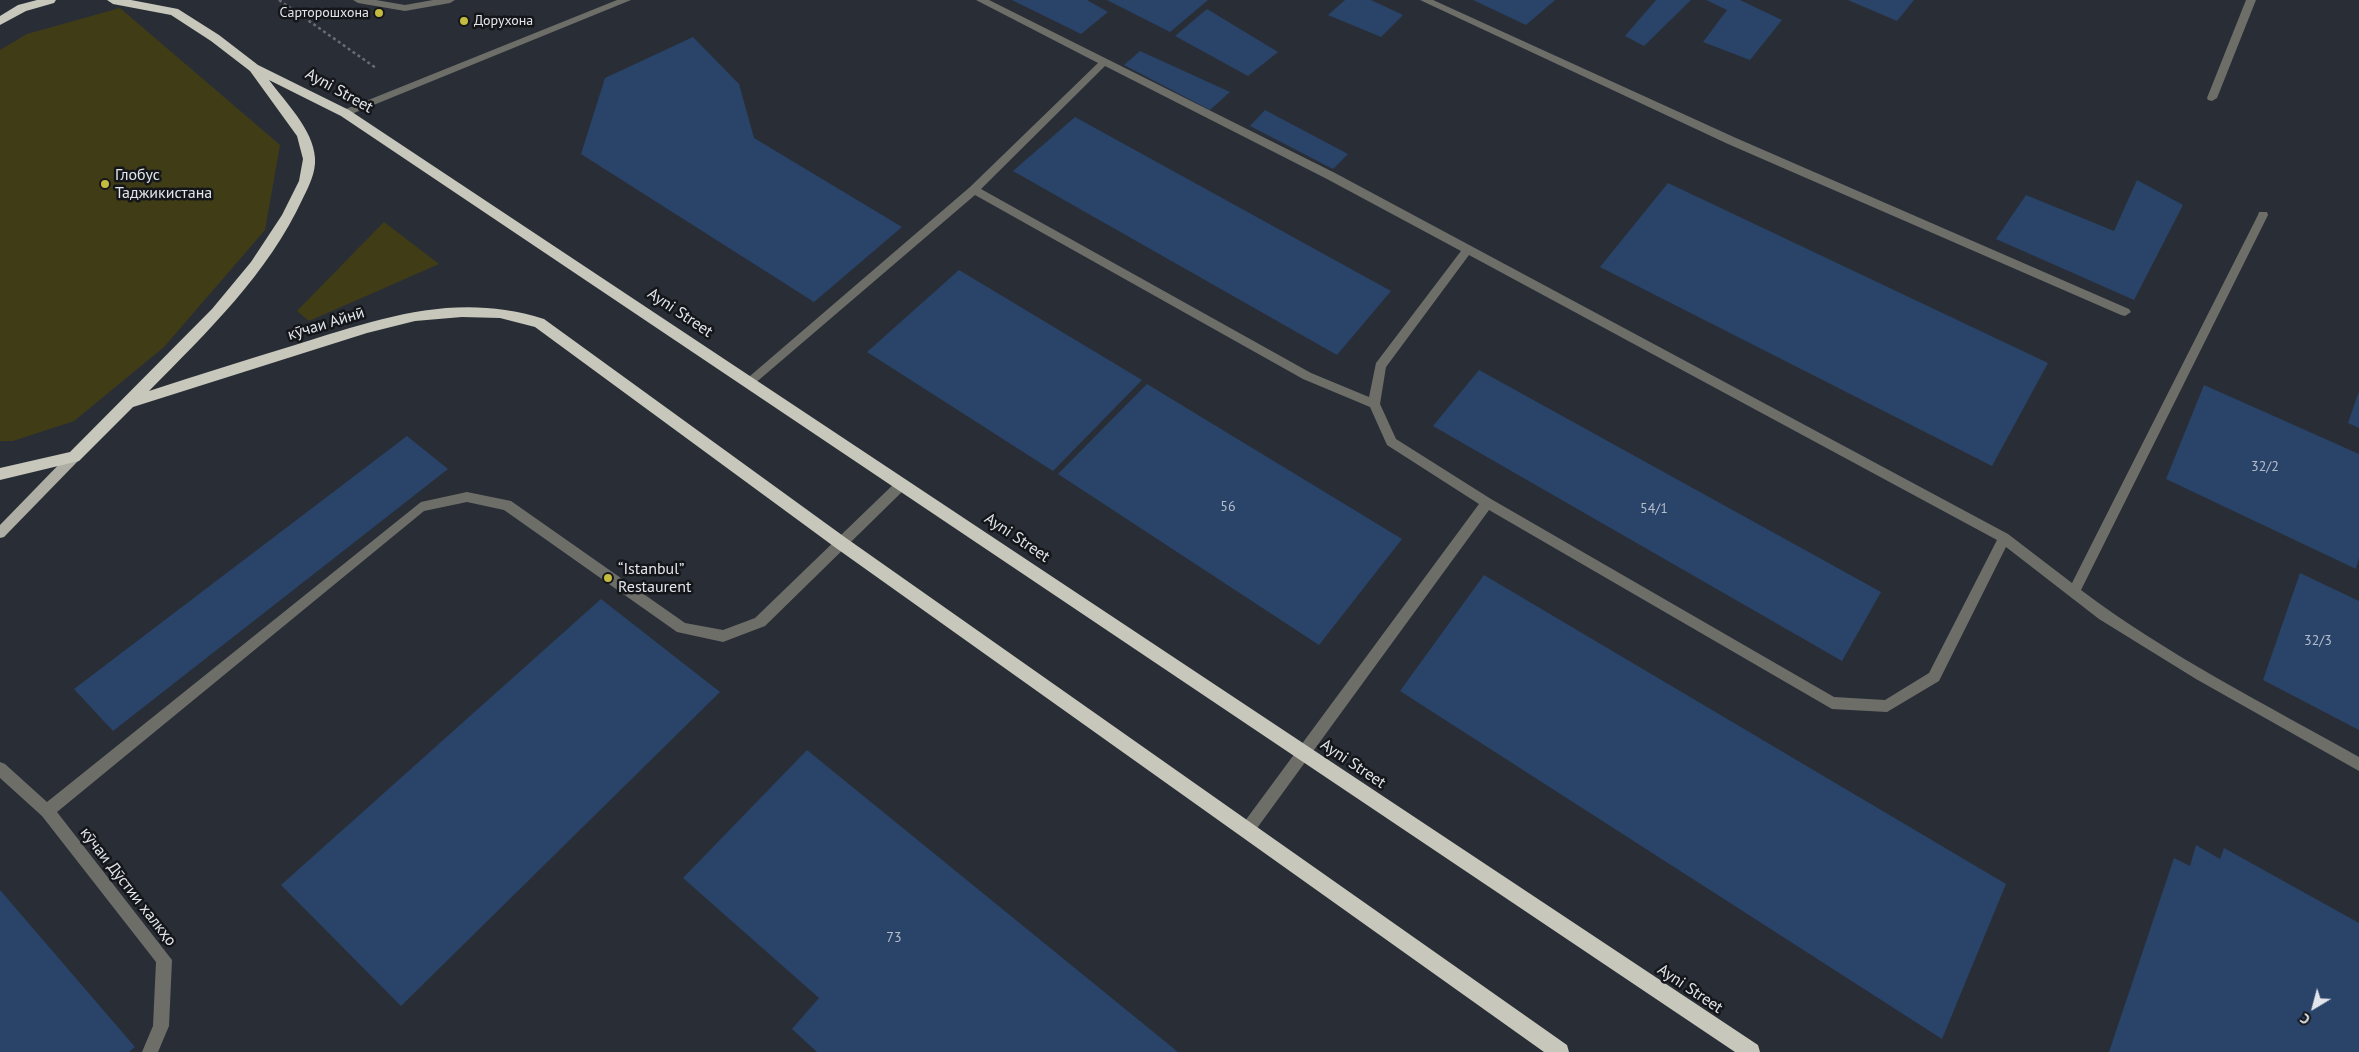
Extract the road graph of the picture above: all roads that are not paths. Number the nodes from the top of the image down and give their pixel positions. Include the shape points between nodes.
1 (50, 0) edge
2 (114, 0) edge
3 (162, 0) edge
4 (358, 0) edge
5 (450, 0) edge
6 (626, 0) edge
7 (981, 0) edge
8 (1425, 0) edge
9 (2251, 0) edge
10 (174, 12) junction
11 (0, 21) edge
12 (1104, 62) junction
13 (254, 68) junction
14 (2212, 98) dead end
15 (345, 113) junction
16 (974, 190) junction
17 (2263, 215) dead end
18 (1467, 250) junction
19 (2124, 312) dead end
20 (749, 382) junction
21 (127, 403) junction
22 (1374, 404) junction
23 (74, 457) junction
24 (0, 474) edge
25 (902, 484) junction
26 (1487, 503) junction
27 (0, 533) edge
28 (2004, 538) junction
29 (841, 543) junction
30 (2074, 592) junction
31 (1303, 754) junction
32 (2359, 764) edge
33 (0, 769) edge
34 (47, 811) junction
35 (1247, 830) junction
36 (150, 1052) edge
37 (1560, 1052) edge
38 (1751, 1052) edge

1 - 11 highway via 22,8
2 - 10 highway, Ayni Street
3 - 10 highway, Ayni Street
4 - 5 lane via 406,8
6 - 15 lane
7 - 12 lane
8 - 19 lane via 1732,142
9 - 14 lane
10 - 13 highway, Ayni Street
12 - 16 lane
12 - 18 lane via 1331,176
13 - 15 highway, Ayni Street
13 - 21 highway, Ayni Street via 303,135 309,159 305,181 288,217 256,265 216,313
15 - 20 highway, Ayni Street
16 - 20 lane
16 - 22 lane via 1307,376
17 - 30 lane
18 - 22 lane via 1380,366
18 - 28 lane
20 - 25 highway, Ayni Street
21 - 23 highway, Ayni Street
21 - 29 highway, кӯчаи Айнӣ via 415,316 500,313 539,323
22 - 26 lane via 1391,442
23 - 24 highway
23 - 27 main road
25 - 29 lane
25 - 31 highway, Ayni Street
26 - 28 lane via 1832,703 1887,706 1934,677
26 - 31 lane
28 - 30 lane
29 - 34 lane via 760,622 723,636 682,628 507,505 468,497 421,507
29 - 35 highway
30 - 32 lane via 2104,615 2201,675
31 - 35 lane
31 - 38 highway, Ayni Street
33 - 34 lane, кӯчаи Дӯстии халкҳо
34 - 36 lane, кӯчаи Дӯстии халкҳо via 164,960 161,1026
35 - 37 highway

